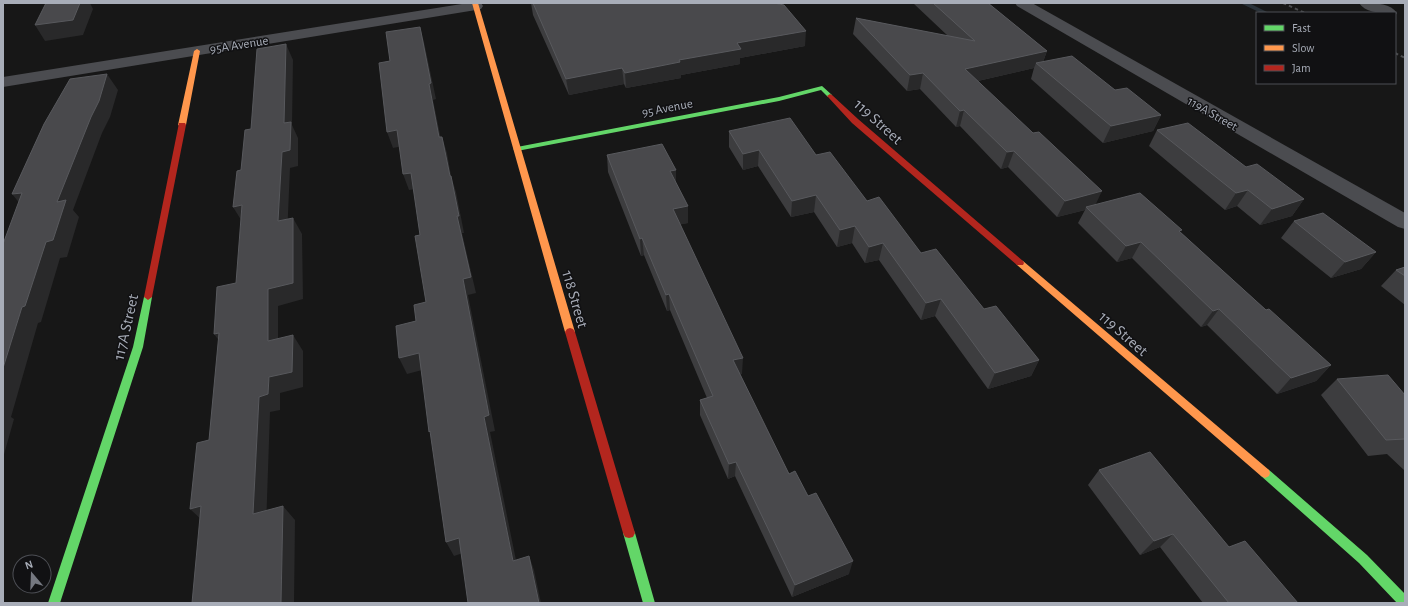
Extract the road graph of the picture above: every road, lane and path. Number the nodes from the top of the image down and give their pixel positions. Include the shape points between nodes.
1 (1022, 3) edge
2 (1366, 3) edge
3 (476, 5) edge
4 (1388, 12) edge
5 (197, 51) junction
6 (3, 82) edge
7 (822, 88) joint
8 (518, 149) junction
9 (1405, 222) edge
10 (54, 603) edge
11 (649, 603) edge
12 (1405, 603) edge

1 - 9 street, 119A Street
2 - 4 street
3 - 5 street, 95A Avenue
3 - 8 street, 118 Street
5 - 6 street, 95A Avenue
5 - 10 street, 117A Street via 138,347
7 - 8 street, 95 Avenue via 779,99
7 - 12 street, 119 Street via 855,121 1318,519 1363,559
8 - 11 street, 118 Street

